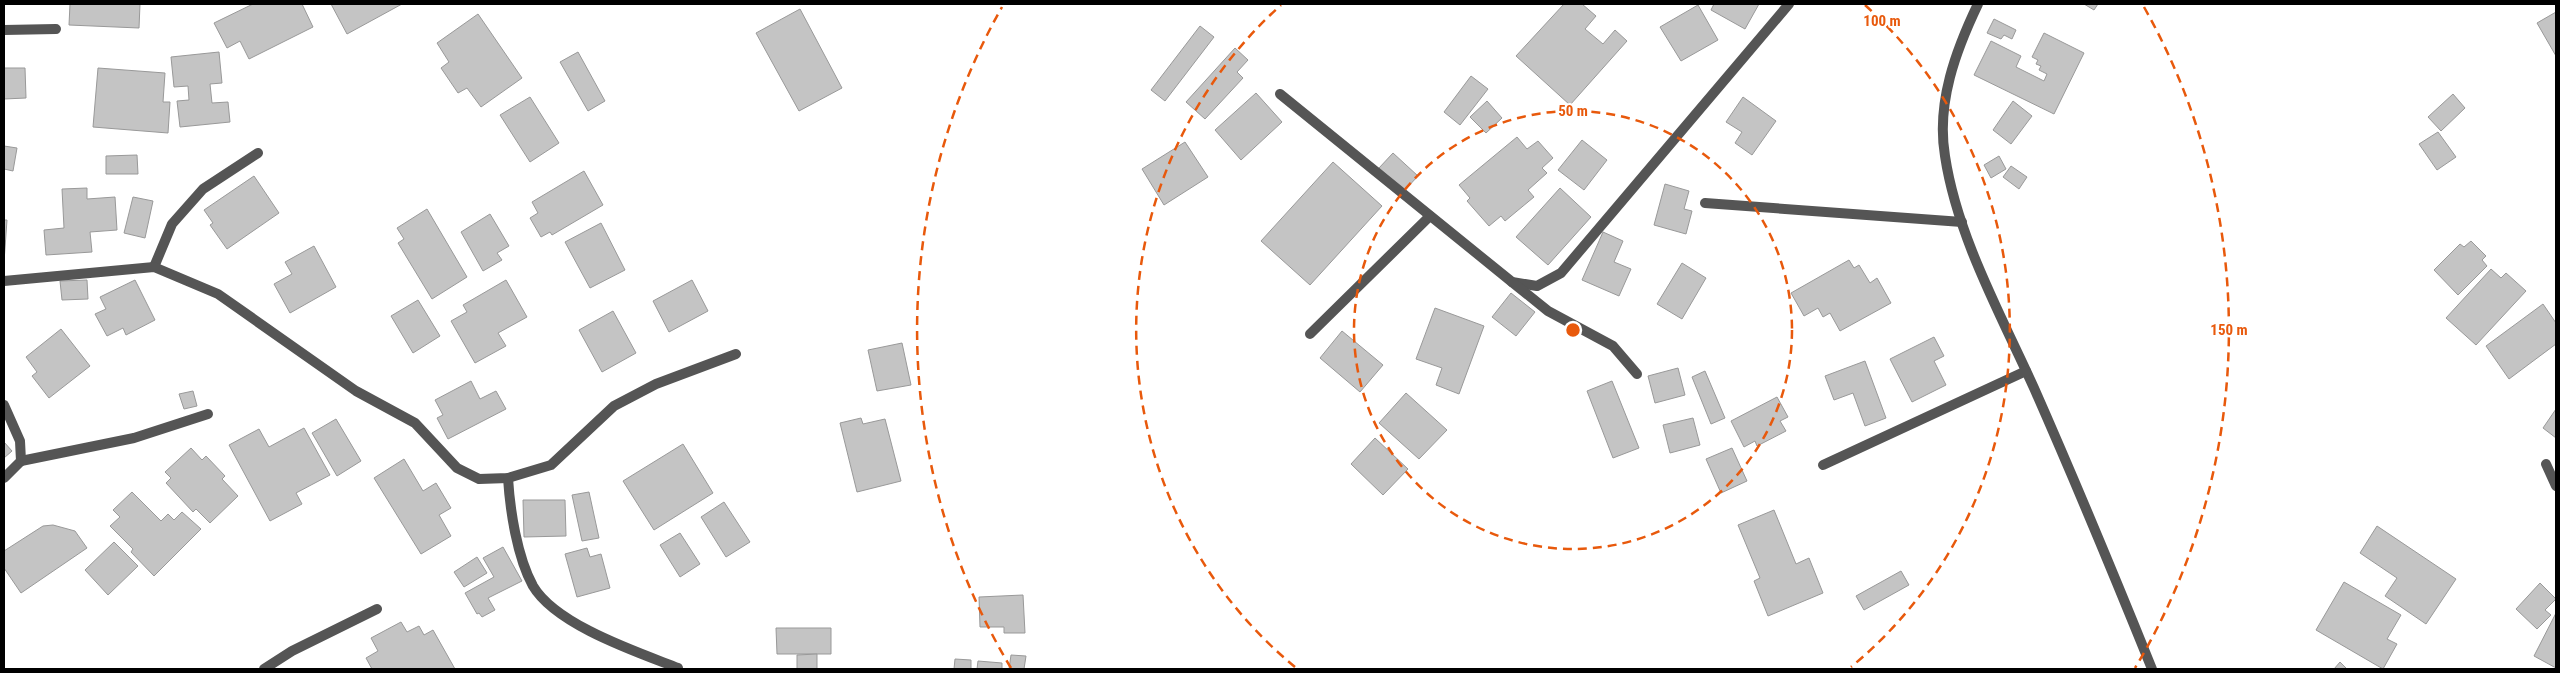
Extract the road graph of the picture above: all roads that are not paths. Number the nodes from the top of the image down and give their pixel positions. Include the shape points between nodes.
1 (1789, 4) edge
2 (1978, 4) edge
3 (56, 29) dead end
4 (4, 30) edge
5 (1280, 94) dead end
6 (258, 153) dead end
7 (1705, 203) dead end
8 (1430, 216) junction
9 (1962, 222) junction
10 (154, 267) junction
11 (4, 281) edge
12 (1512, 282) junction
13 (1310, 334) dead end
14 (736, 354) dead end
15 (2026, 371) junction
16 (1637, 374) dead end
17 (4, 405) edge
18 (208, 414) dead end
19 (21, 461) junction
20 (2546, 464) dead end
21 (1823, 465) dead end
22 (4, 478) edge
23 (508, 478) junction
24 (2556, 486) edge
25 (377, 609) dead end
26 (678, 668) dead end
27 (264, 669) edge
28 (2152, 669) edge

1 - 12 street via 1561,273 1537,286
2 - 9 street via 1962,39 1944,109 1944,155
3 - 4 street
5 - 8 street
6 - 10 street via 204,189 172,224
7 - 9 street
8 - 12 street
8 - 13 street
9 - 15 street
10 - 11 street
10 - 23 street via 218,294 356,392 415,423 458,468 479,479
12 - 16 street via 1548,311 1613,346
14 - 23 street via 656,384 614,406 551,465
15 - 21 street
15 - 28 street via 2075,480
17 - 19 street via 20,441
18 - 19 street via 134,438
19 - 22 street
20 - 24 street
23 - 26 street via 521,553 533,586 549,605 591,631
25 - 27 street via 292,651

